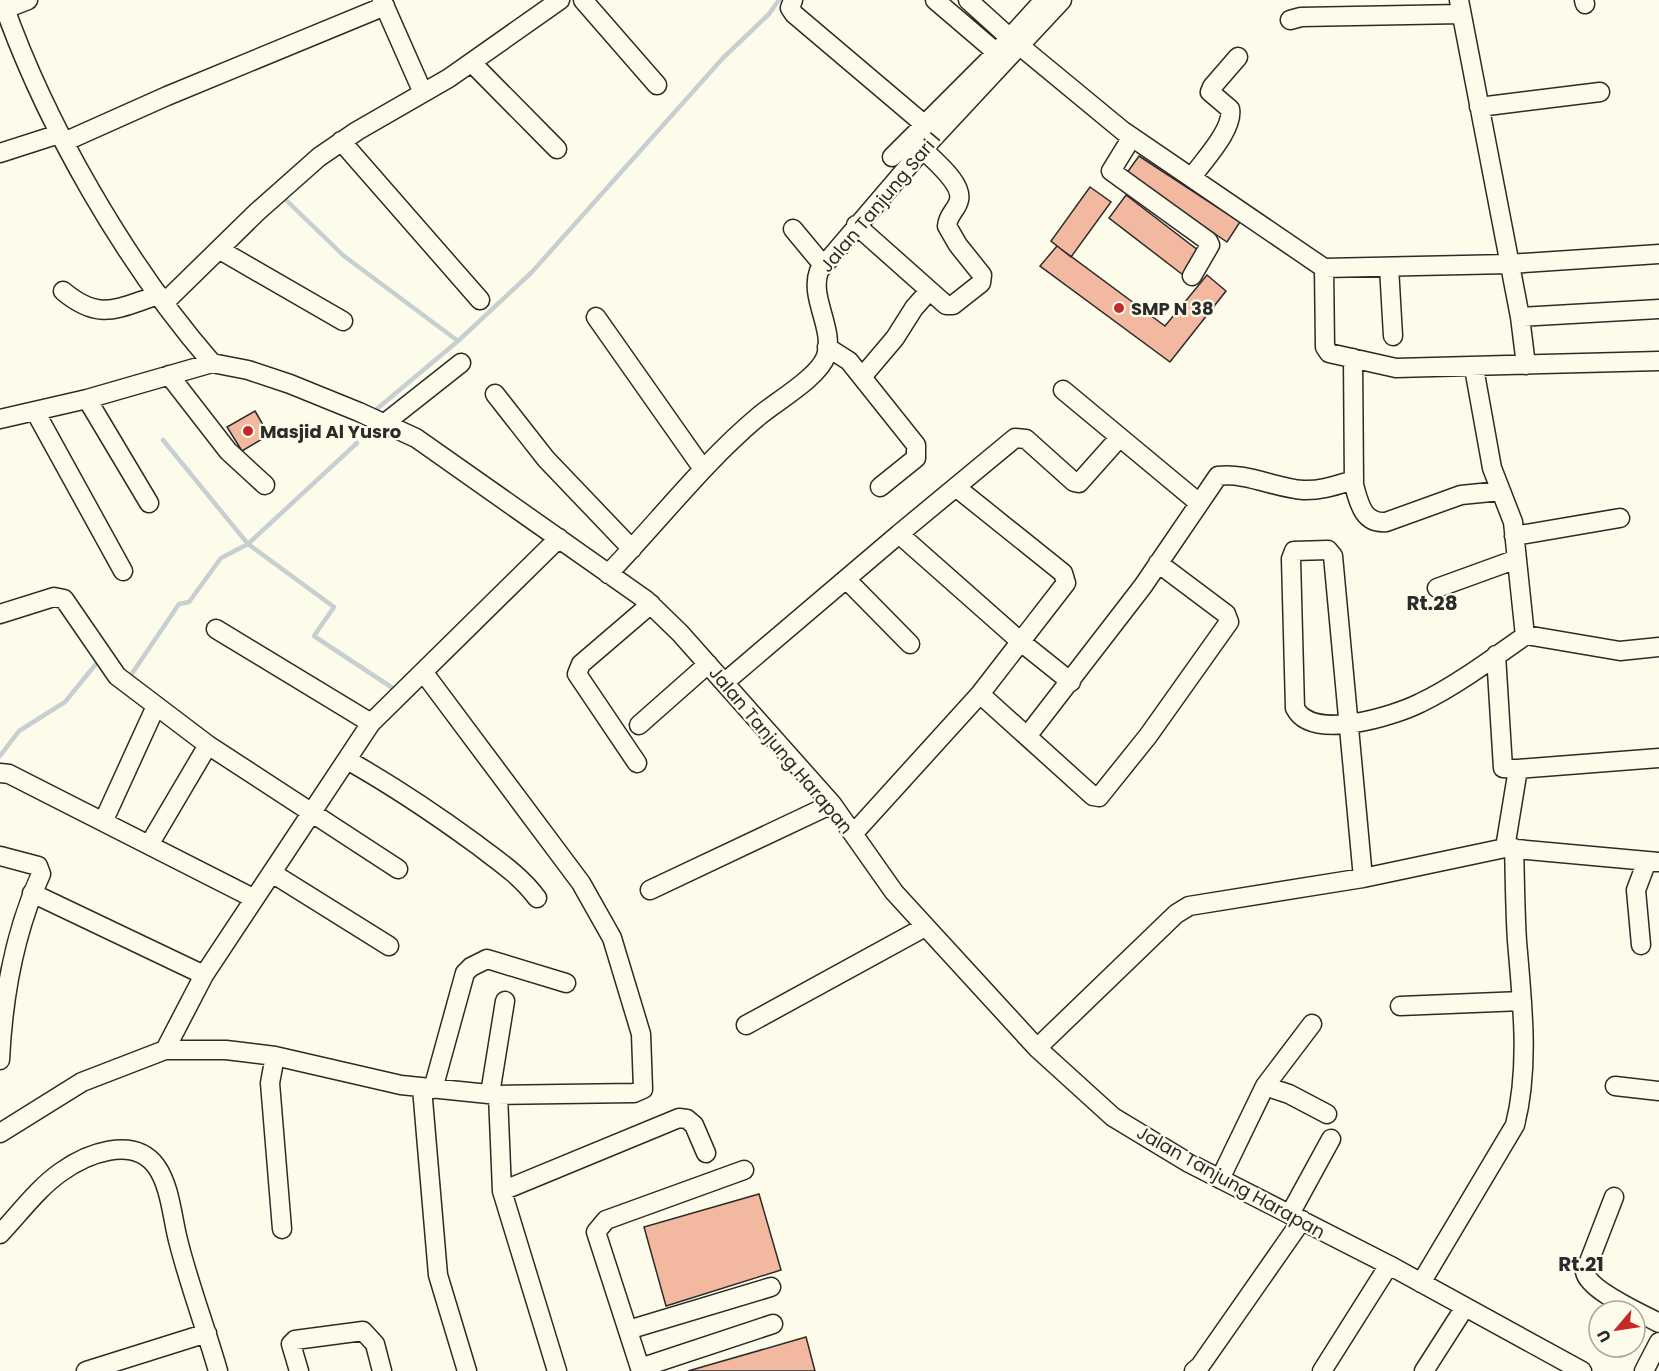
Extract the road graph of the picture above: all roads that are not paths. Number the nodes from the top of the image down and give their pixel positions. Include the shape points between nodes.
1 (28, 0) edge
2 (560, 0) edge
3 (584, 0) edge
4 (793, 0) edge
5 (935, 0) edge
6 (968, 0) edge
7 (1044, 0) edge
8 (1062, 0) edge
9 (383, 3) edge
10 (2, 7) edge
11 (1460, 7) edge
12 (1290, 20) dead end
13 (1015, 42) junction
14 (1002, 56) junction
15 (1238, 57) dead end
16 (472, 63) junction
17 (657, 85) dead end
18 (1600, 92) dead end
19 (423, 93) junction
20 (1479, 107) junction
21 (925, 125) junction
22 (1132, 137) junction
23 (62, 138) junction
24 (341, 141) junction
25 (557, 149) dead end
26 (923, 149) junction
27 (0, 153) edge
28 (892, 157) dead end
29 (1192, 177) junction
30 (856, 225) junction
31 (793, 229) dead end
32 (220, 250) junction
33 (1659, 254) edge
34 (1509, 264) junction
35 (823, 266) junction
36 (1389, 267) junction
37 (1324, 268) junction
38 (1192, 276) dead end
39 (63, 291) dead end
40 (929, 291) junction
41 (162, 298) junction
42 (480, 300) dead end
43 (1659, 309) edge
44 (596, 317) dead end
45 (1520, 317) junction
46 (343, 321) dead end
47 (1393, 336) dead end
48 (827, 347) junction
49 (1353, 358) junction
50 (1659, 361) edge
51 (212, 363) junction
52 (461, 363) dead end
53 (1526, 365) junction
54 (1474, 368) junction
55 (169, 375) junction
56 (862, 377) junction
57 (1064, 390) dead end
58 (495, 394) dead end
59 (87, 399) junction
60 (36, 412) junction
61 (0, 419) edge
62 (385, 423) junction
63 (1119, 438) junction
64 (703, 469) junction
65 (1354, 480) junction
66 (265, 484) dead end
67 (880, 487) dead end
68 (957, 489) junction
69 (1501, 491) junction
70 (149, 503) dead end
71 (1199, 503) junction
72 (1620, 518) dead end
73 (899, 534) junction
74 (1514, 536) junction
75 (559, 538) junction
76 (632, 549) junction
77 (1517, 559) junction
78 (1158, 563) junction
79 (123, 571) dead end
80 (608, 574) junction
81 (846, 579) junction
82 (1437, 588) dead end
83 (651, 604) junction
84 (0, 614) edge
85 (216, 629) dead end
86 (1525, 636) junction
87 (1021, 642) junction
88 (910, 644) dead end
89 (1659, 647) edge
90 (1496, 655) junction
91 (708, 664) junction
92 (424, 673) junction
93 (1071, 681) junction
94 (724, 682) junction
95 (981, 694) junction
96 (156, 706) junction
97 (371, 723) junction
98 (1348, 724) junction
99 (639, 725) dead end
100 (1028, 735) junction
101 (208, 745) junction
102 (1659, 758) edge
103 (349, 761) junction
104 (637, 763) dead end
105 (1518, 769) junction
106 (0, 773) edge
107 (832, 804) junction
108 (311, 814) junction
109 (104, 820) junction
110 (853, 834) junction
111 (149, 845) junction
112 (1510, 848) junction
113 (0, 856) edge
114 (1653, 861) edge
115 (398, 869) dead end
116 (272, 873) junction
117 (1363, 878) junction
118 (650, 890) dead end
119 (33, 893) junction
120 (253, 898) junction
121 (537, 898) dead end
122 (925, 927) junction
123 (1641, 945) dead end
124 (389, 946) dead end
125 (5, 973) edge
126 (204, 975) junction
127 (566, 983) dead end
128 (505, 1001) dead end
129 (1522, 1001) junction
130 (1400, 1005) dead end
131 (1312, 1024) dead end
132 (746, 1025) dead end
133 (1, 1041) edge
134 (1037, 1048) junction
135 (165, 1050) junction
136 (275, 1056) junction
137 (0, 1060) edge
138 (1265, 1086) junction
139 (1615, 1086) dead end
140 (428, 1089) junction
141 (1659, 1091) edge
142 (494, 1095) junction
143 (1327, 1114) dead end
144 (0, 1133) edge
145 (1332, 1138) dead end
146 (706, 1153) dead end
147 (744, 1170) dead end
148 (1220, 1179) junction
149 (502, 1191) junction
150 (1614, 1197) dead end
151 (1296, 1216) junction
152 (282, 1230) dead end
153 (0, 1234) edge
154 (1389, 1266) junction
155 (1421, 1283) junction
156 (771, 1287) dead end
157 (1465, 1307) junction
158 (1659, 1323) edge
159 (773, 1324) dead end
160 (628, 1330) junction
161 (207, 1333) junction
162 (1659, 1342) edge
163 (124, 1364) edge
164 (641, 1370) edge
165 (86, 1371) edge
166 (218, 1371) edge
167 (299, 1371) edge
168 (382, 1371) edge
169 (467, 1371) edge
170 (557, 1371) edge
171 (1194, 1371) edge
172 (1322, 1371) edge
173 (1424, 1371) edge
174 (1582, 1371) edge
175 (1644, 1371) edge

1 - 10 street
2 - 16 street
3 - 17 street
4 - 21 street via 790,8 794,14
5 - 14 street
6 - 13 street
7 - 13 street
8 - 13 street, Jalan Tanjung Sari I
9 - 19 street
9 - 23 street
10 - 23 street
11 - 12 street
11 - 20 street
13 - 14 street, Jalan Tanjung Sari I
13 - 22 street
14 - 21 street
14 - 26 street, Jalan Tanjung Sari I
15 - 29 street via 1210,92 1230,109 1230,120
16 - 19 street
16 - 25 street
18 - 20 street
19 - 24 street
20 - 34 street
21 - 28 street
22 - 29 street
22 - 38 street via 1111,171 1208,241 1210,245
23 - 27 street
23 - 41 street
24 - 32 street via 288,184
24 - 42 street
26 - 30 street, Jalan Tanjung Sari I
26 - 40 street via 955,184 959,200 947,226 982,274 981,283 952,306
29 - 37 street
30 - 35 street, Jalan Tanjung Sari I
30 - 40 street
31 - 35 street
32 - 41 street
32 - 46 street
33 - 34 street
34 - 36 street
34 - 45 street
35 - 48 street, Jalan Tanjung Sari I via 817,284
36 - 37 street
36 - 47 street
37 - 49 street via 1325,347 1329,353
39 - 41 street via 76,303 96,311
40 - 56 street
41 - 51 street
43 - 45 street
44 - 64 street
45 - 53 street
48 - 56 street via 849,361
48 - 64 street via 816,372 745,428
49 - 54 street via 1396,368
49 - 65 street
50 - 53 street
51 - 55 street, Jalan Tanjung Harapan
51 - 62 street, Jalan Tanjung Harapan via 248,370
52 - 62 street
53 - 54 street
54 - 69 street via 1492,468
55 - 59 street, Jalan Tanjung Harapan
55 - 66 street via 228,452
56 - 67 street via 916,445 918,453
57 - 63 street
58 - 76 street via 546,459
59 - 60 street, Jalan Tanjung Harapan
59 - 70 street
60 - 61 street, Jalan Tanjung Harapan
60 - 79 street
62 - 75 street, Jalan Tanjung Harapan via 426,444
63 - 68 street via 1080,483 1074,482 1026,439 1015,438
63 - 71 street
64 - 76 street
65 - 69 street via 1363,512 1380,523 1461,495
65 - 71 street via 1302,490 1222,475
68 - 73 street
68 - 87 street via 1066,577 1066,583
69 - 74 street
71 - 78 street
72 - 74 street
73 - 81 street
73 - 87 street
74 - 77 street
75 - 80 street, Jalan Tanjung Harapan
75 - 92 street
76 - 80 street
77 - 82 street
77 - 86 street
78 - 93 street
78 - 100 street via 1230,620 1148,736 1102,795 1096,797
80 - 83 street, Jalan Tanjung Harapan
81 - 88 street
81 - 94 street
83 - 91 street, Jalan Tanjung Harapan
83 - 104 street via 581,664 577,674
84 - 96 street via 54,597 64,599 107,663
85 - 97 street
86 - 89 street via 1620,651
86 - 90 street
87 - 93 street
87 - 95 street
90 - 98 street via 1421,703
90 - 105 street via 1503,768
91 - 94 street, Jalan Tanjung Harapan
91 - 99 street
92 - 97 street
92 - 142 street via 581,883 612,938 641,1034 644,1085 639,1092
93 - 100 street
94 - 107 street, Jalan Tanjung Harapan
95 - 100 street
95 - 110 street
96 - 101 street
96 - 109 street
97 - 103 street
98 - 98 street via 1333,556 1328,550 1297,549 1291,559 1295,708 1310,722
98 - 117 street
101 - 108 street
101 - 111 street
102 - 105 street
103 - 108 street
103 - 121 street via 459,831 523,879
105 - 112 street
106 - 109 street
107 - 110 street, Jalan Tanjung Harapan
107 - 118 street
108 - 115 street
108 - 116 street
109 - 111 street
110 - 122 street, Jalan Tanjung Harapan via 894,892
111 - 120 street
112 - 114 street
112 - 117 street
112 - 129 street
113 - 119 street via 40,869
114 - 123 street via 1636,891
116 - 120 street
116 - 124 street
117 - 134 street via 1189,906 1176,914
119 - 125 street
119 - 126 street
120 - 126 street
122 - 132 street
122 - 134 street, Jalan Tanjung Harapan
125 - 133 street
126 - 135 street
127 - 140 street via 487,959 471,967 465,973
128 - 142 street
129 - 130 street
129 - 155 street via 1523,1070 1515,1125
131 - 138 street
133 - 137 street
134 - 148 street, Jalan Tanjung Harapan via 1113,1117
135 - 136 street via 226,1050
135 - 144 street via 82,1082
136 - 140 street
136 - 152 street via 270,1083
138 - 143 street
138 - 148 street
139 - 141 street
140 - 142 street
140 - 169 street via 438,1275
142 - 149 street
145 - 151 street
146 - 149 street via 694,1125 679,1118
147 - 160 street via 606,1220 599,1226 596,1232
148 - 151 street, Jalan Tanjung Harapan
149 - 170 street
150 - 158 street via 1585,1272 1586,1279
151 - 154 street, Jalan Tanjung Harapan
151 - 171 street
153 - 161 street via 59,1173 84,1158 121,1149 141,1154 156,1166 164,1181
154 - 155 street, Jalan Tanjung Harapan
154 - 172 street
155 - 157 street, Jalan Tanjung Harapan
156 - 160 street
157 - 173 street
157 - 174 street, Jalan Tanjung Harapan
159 - 164 street
160 - 164 street
161 - 163 street
161 - 166 street
162 - 175 street
163 - 165 street
167 - 168 street via 291,1344 295,1340 363,1331 375,1344

